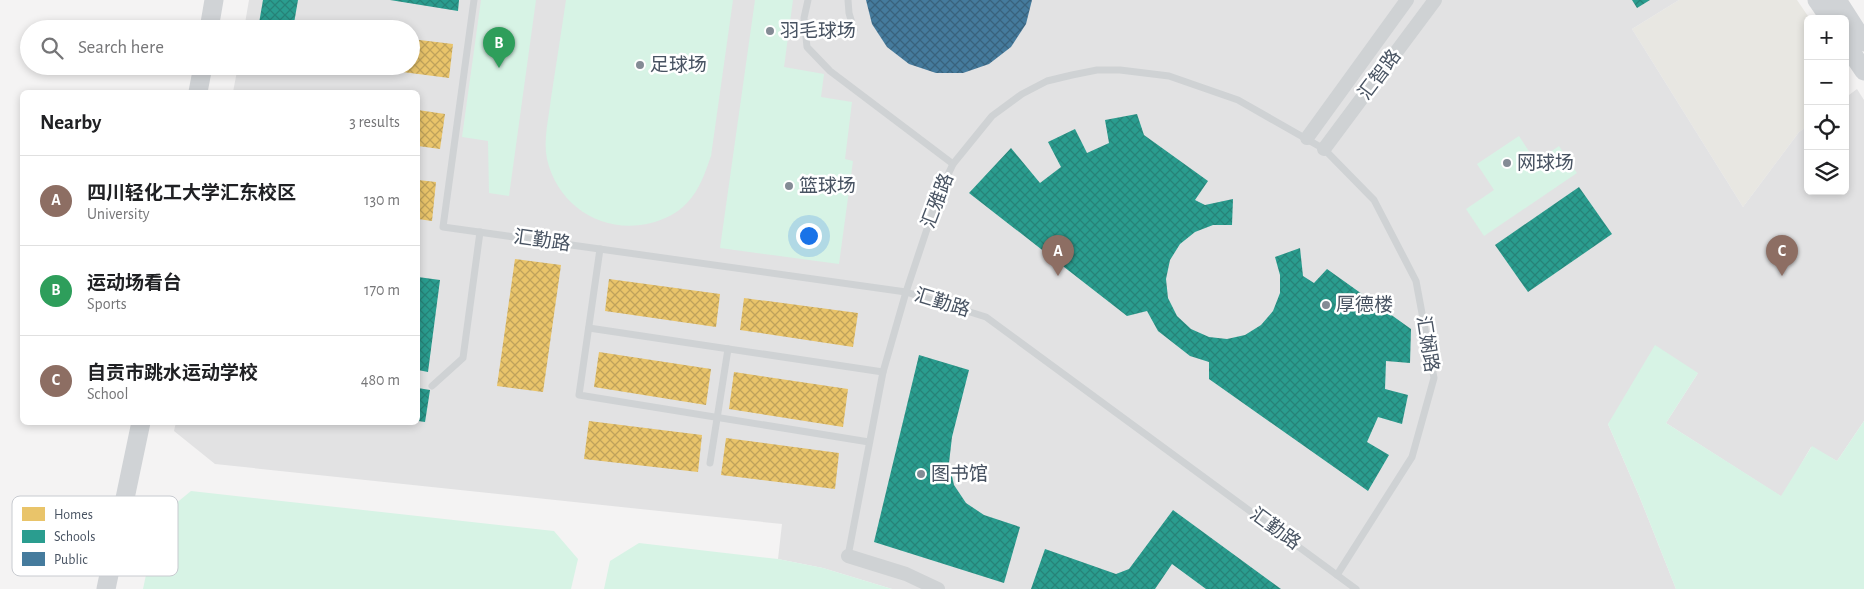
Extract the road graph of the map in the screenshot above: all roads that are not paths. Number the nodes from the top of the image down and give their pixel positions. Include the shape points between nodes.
1 (214, 0) edge
2 (474, 0) edge
3 (808, 0) edge
4 (848, 0) edge
5 (1407, 0) edge
6 (1435, 0) edge
7 (1817, 0) edge
8 (1837, 0) edge
9 (1827, 15) edge
10 (211, 20) edge
11 (854, 30) dead end
12 (1864, 42) edge
13 (1849, 49) edge
14 (1864, 71) edge
15 (201, 75) edge
16 (198, 90) edge
17 (1307, 138) junction
18 (1324, 149) junction
19 (953, 164) junction
20 (480, 232) junction
21 (600, 249) junction
22 (906, 292) junction
23 (589, 328) junction
24 (728, 349) junction
25 (883, 372) junction
26 (432, 386) dead end
27 (717, 417) junction
28 (140, 425) edge
29 (869, 442) junction
30 (710, 463) dead end
31 (125, 496) edge
32 (848, 556) joint
33 (1337, 575) junction
34 (109, 576) edge
35 (106, 589) edge
36 (938, 589) edge
37 (1356, 589) edge

1 - 10 main road
2 - 20 lane, 汇勤路 via 443,226
3 - 19 lane via 804,18 808,48 830,71
4 - 11 lane via 848,13
5 - 17 street, 汇智路
6 - 18 street, 汇智路
7 - 9 main road
8 - 12 main road
13 - 14 main road
15 - 16 main road
17 - 18 lane, 汇雅路
17 - 19 lane, 汇雅路 via 1238,100 1170,76 1097,70 1047,81 1022,94 992,116
18 - 33 lane, 汇娴路 via 1374,200 1416,281 1434,378 1412,457
19 - 22 lane, 汇雅路 via 938,196
20 - 21 lane, 汇勤路
20 - 26 lane via 463,358
21 - 22 lane, 汇勤路
21 - 23 lane
22 - 25 lane, 汇雅路
22 - 33 lane, 汇勤路 via 986,317
23 - 24 lane
23 - 27 lane via 579,395
24 - 25 lane
24 - 27 lane
25 - 29 lane, 汇雅路
27 - 29 lane
27 - 30 lane
28 - 31 main road
29 - 32 lane, 汇雅路
32 - 36 street, 汇雅路 via 906,574
33 - 37 lane, 汇勤路
34 - 35 main road

